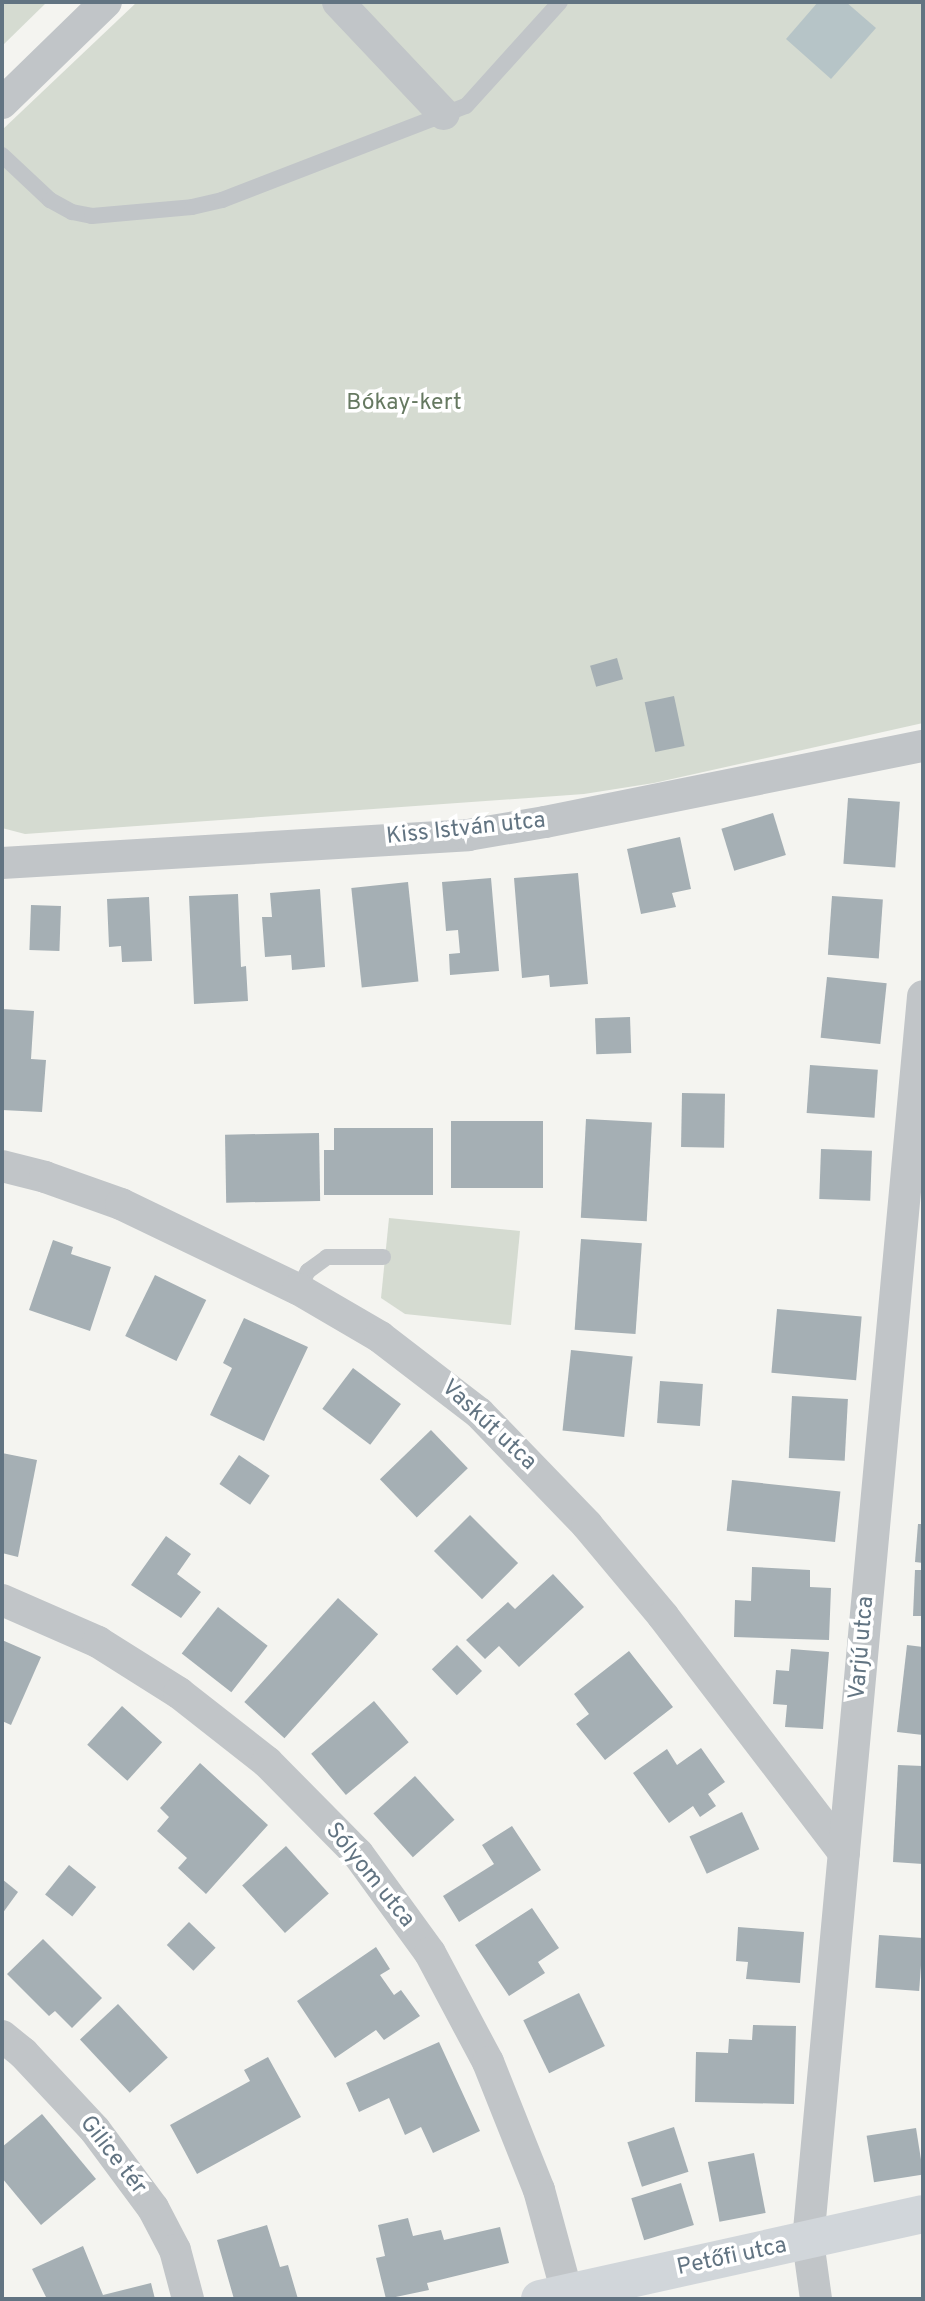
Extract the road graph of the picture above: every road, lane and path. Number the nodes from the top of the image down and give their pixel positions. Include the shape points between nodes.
1 (106, 2) edge
2 (338, 2) edge
3 (560, 2) edge
4 (2, 103) edge
5 (444, 114) junction
6 (2, 155) edge
7 (923, 746) edge
8 (2, 863) edge
9 (923, 996) edge
10 (2, 1166) edge
11 (383, 1257) dead end
12 (298, 1289) junction
13 (2, 1600) edge
14 (844, 1853) junction
15 (2, 2036) edge
16 (923, 2214) edge
17 (808, 2241) junction
18 (553, 2296) edge
19 (188, 2299) edge
20 (816, 2299) edge

1 - 4 street
2 - 5 street
3 - 5 lane via 466,106
5 - 6 lane via 222,200 92,216 50,200
7 - 8 street, Kiss István utca via 468,835
9 - 14 street, Varjú utca
10 - 12 street, Vaskút utca via 121,1204
11 - 12 lane via 327,1258 308,1271
12 - 14 street, Vaskút utca via 340,1311 431,1374 532,1465 663,1616
13 - 18 street, Sólyom utca via 98,1642 179,1693 267,1762 358,1854 430,1952 488,2062 538,2190
14 - 17 street, Varjú utca
15 - 19 street, Gilice tér via 95,2130 153,2208 175,2250
16 - 17 main road, Petőfi utca
17 - 18 main road, Petőfi utca
17 - 20 street, Varjú utca

